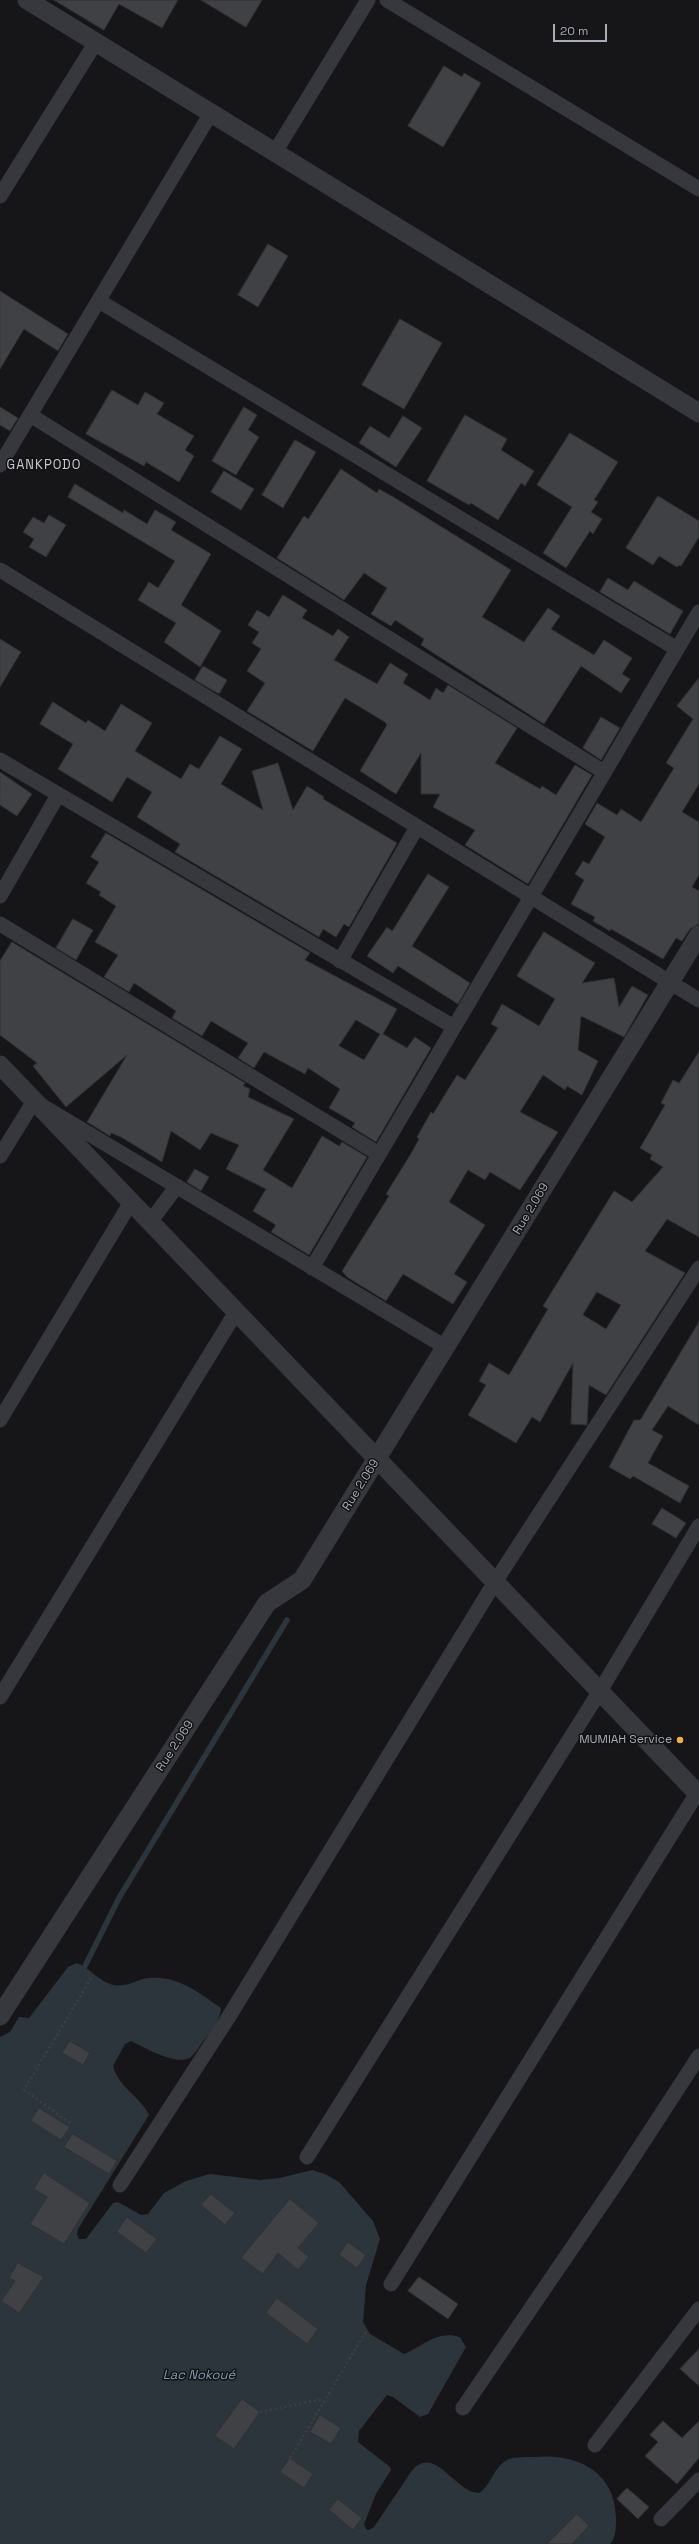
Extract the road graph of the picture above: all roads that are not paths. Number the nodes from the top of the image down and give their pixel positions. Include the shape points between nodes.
1 (27, 0) edge
2 (368, 0) edge
3 (387, 0) edge
4 (96, 42) junction
5 (212, 113) junction
6 (274, 152) junction
7 (699, 189) edge
8 (0, 196) edge
9 (99, 301) junction
10 (699, 413) edge
11 (30, 415) junction
12 (0, 465) edge
13 (0, 570) edge
14 (699, 612) edge
15 (677, 649) junction
16 (0, 760) edge
17 (604, 772) junction
18 (58, 795) junction
19 (417, 827) junction
20 (0, 896) edge
21 (531, 896) junction
22 (0, 924) edge
23 (699, 935) edge
24 (340, 961) junction
25 (670, 982) junction
26 (699, 1000) edge
27 (454, 1027) junction
28 (0, 1065) edge
29 (34, 1101) junction
30 (379, 1154) junction
31 (0, 1156) edge
32 (176, 1186) junction
33 (131, 1202) junction
34 (150, 1222) junction
35 (312, 1268) junction
36 (699, 1268) edge
37 (236, 1312) junction
38 (446, 1348) junction
39 (0, 1420) edge
40 (378, 1460) junction
41 (699, 1526) edge
42 (495, 1582) junction
43 (600, 1691) junction
44 (0, 1697) edge
45 (698, 1793) edge
46 (0, 2016) edge
47 (699, 2056) edge
48 (307, 2157) dead end
49 (120, 2185) dead end
50 (392, 2284) dead end
51 (699, 2309) edge
52 (463, 2408) dead end
53 (594, 2445) dead end
54 (699, 2480) edge
55 (661, 2519) dead end

1 - 4 street
2 - 6 street
3 - 7 street
4 - 5 street
4 - 8 street
5 - 6 street
5 - 9 street
6 - 10 street
9 - 11 street
9 - 15 street
11 - 12 street
11 - 17 street
13 - 19 street
14 - 15 street
15 - 17 street
16 - 18 street
17 - 21 street
18 - 20 street
18 - 24 street
19 - 21 street
19 - 24 street
21 - 25 street
21 - 27 street
22 - 30 street
23 - 25 street, Rue 2.069
24 - 27 street
25 - 26 street
25 - 38 street, Rue 2.069
27 - 30 street
28 - 29 street
29 - 31 street
29 - 32 street
29 - 33 street
30 - 35 street
32 - 34 street
32 - 35 street
33 - 34 street
33 - 39 street
34 - 37 street
35 - 38 street
36 - 42 street
37 - 40 street
37 - 44 street
38 - 40 street, Rue 2.069
40 - 42 street
40 - 46 street, Rue 2.069 via 302,1580 267,1603
41 - 43 street
42 - 43 street
42 - 49 street via 228,2018
43 - 45 street
43 - 48 street
45 - 50 street
47 - 52 street via 621,2176
51 - 53 street
54 - 55 street

